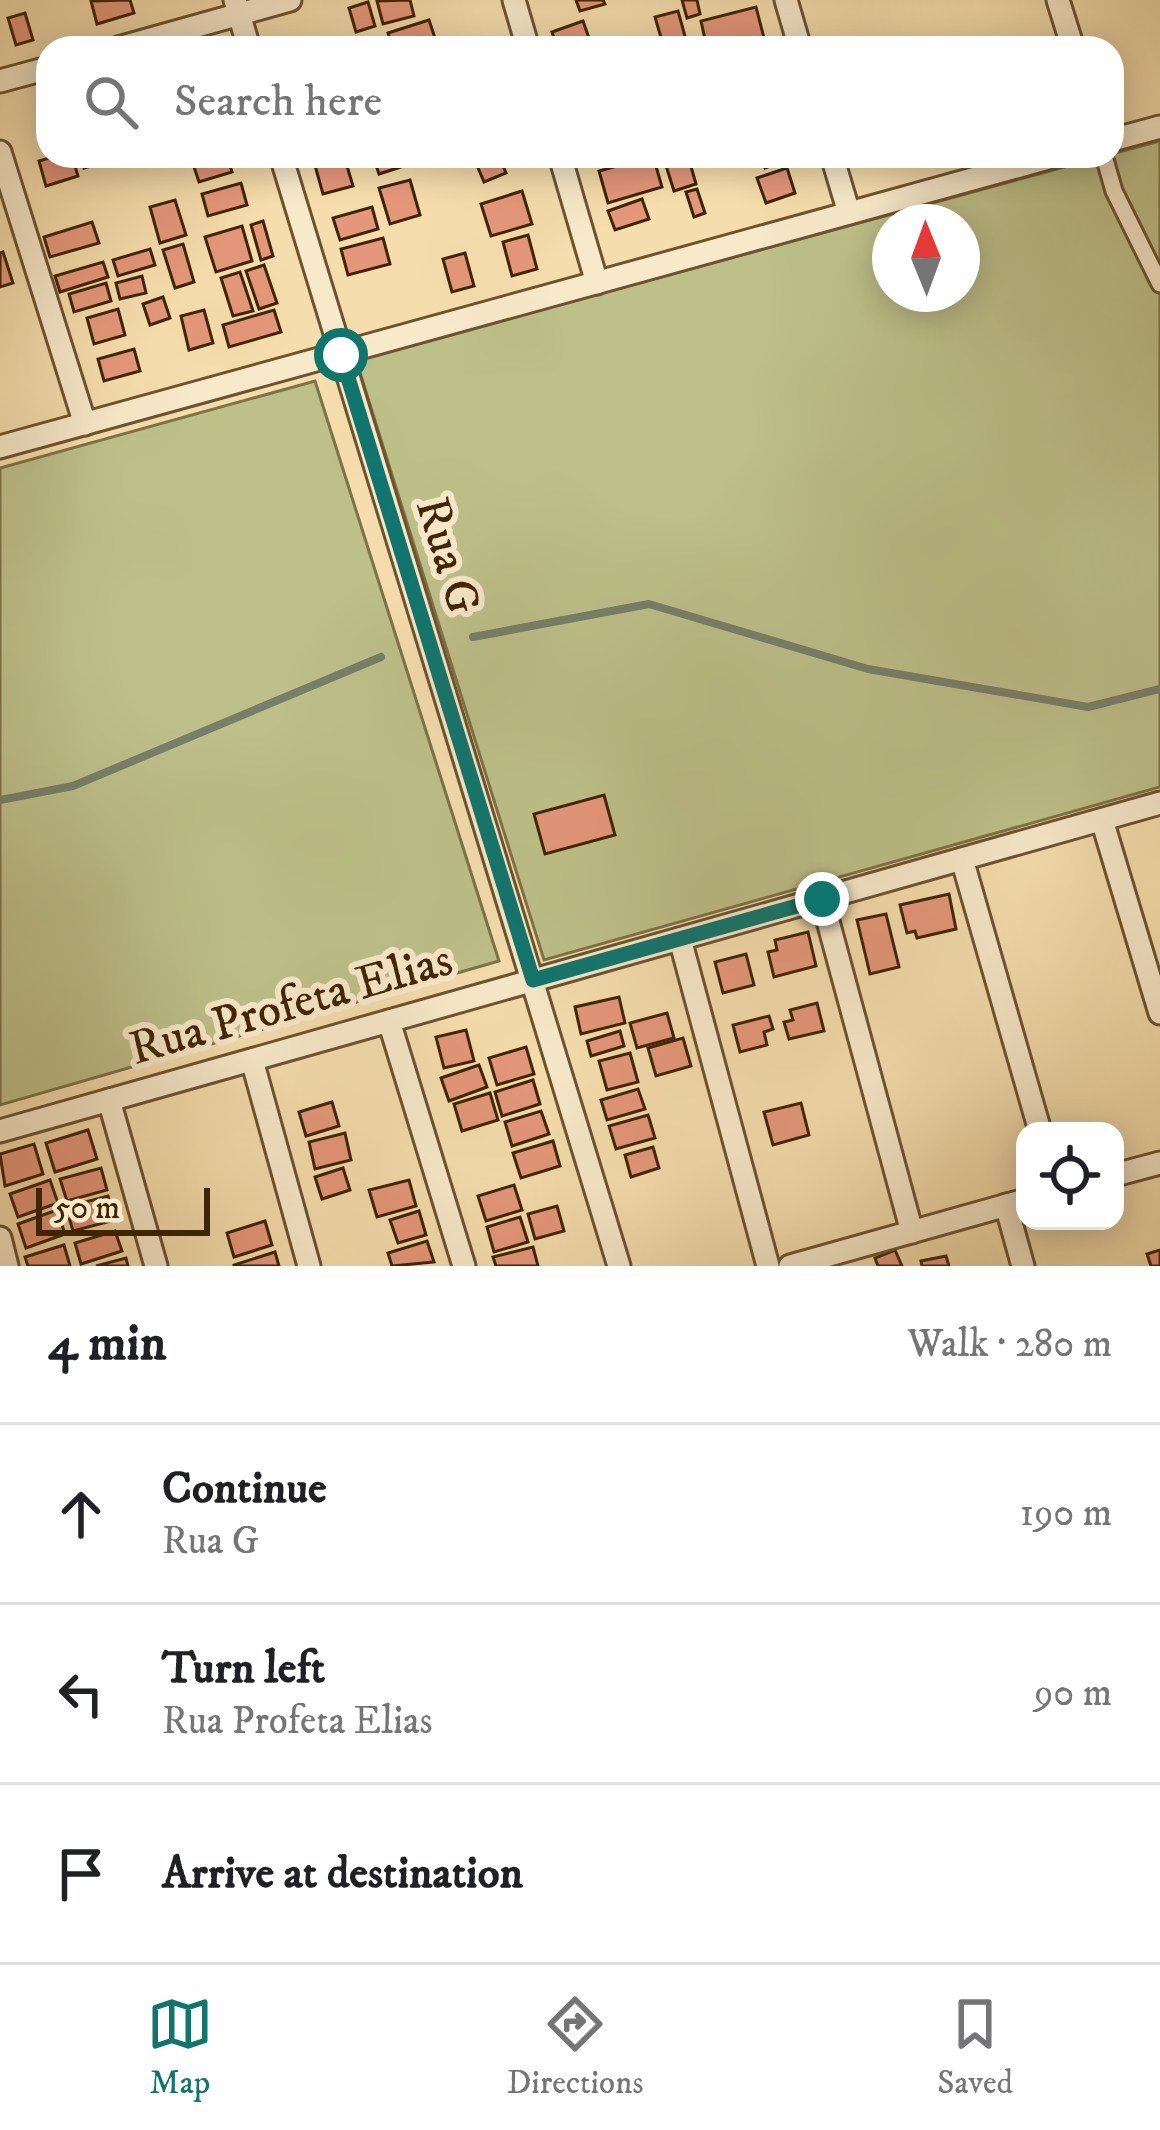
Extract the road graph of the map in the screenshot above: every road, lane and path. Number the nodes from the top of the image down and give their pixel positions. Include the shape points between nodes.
1 (290, 0) edge
2 (514, 0) edge
3 (785, 0) edge
4 (1058, 0) edge
5 (237, 7) edge
6 (153, 36) edge
7 (245, 36) edge
8 (524, 36) edge
9 (796, 36) edge
10 (1068, 36) edge
11 (36, 71) edge
12 (0, 81) edge
13 (1160, 127) edge
14 (1124, 137) edge
15 (0, 152) edge
16 (285, 168) edge
17 (563, 168) edge
18 (836, 168) edge
19 (1012, 168) edge
20 (1107, 168) edge
21 (849, 213) junction
22 (597, 283) junction
23 (1160, 284) edge
24 (341, 355) junction
25 (85, 424) junction
26 (0, 447) edge
27 (1160, 803) edge
28 (1102, 820) junction
29 (962, 859) junction
30 (822, 899) junction
31 (680, 939) junction
32 (533, 980) junction
33 (1160, 1013) edge
34 (388, 1021) junction
35 (252, 1060) junction
36 (109, 1100) junction
37 (1037, 1122) edge
38 (0, 1131) edge
39 (1160, 1162) edge
40 (1124, 1172) edge
41 (1016, 1203) edge
42 (1019, 1230) edge
43 (913, 1232) junction
44 (0, 1238) edge
45 (821, 1262) edge
46 (7, 1266) edge
47 (156, 1266) edge
48 (309, 1266) edge
49 (464, 1266) edge
50 (619, 1266) edge
51 (768, 1266) edge
52 (790, 1266) edge
53 (1024, 1266) edge

1 - 5 street
2 - 8 street
3 - 9 street
4 - 10 street
5 - 6 street
5 - 7 street
11 - 12 street
13 - 14 street
15 - 25 street
16 - 24 street, Rua G
17 - 22 street
18 - 21 street
19 - 21 street
20 - 23 street
21 - 22 street
22 - 24 street
24 - 25 street
24 - 32 street, Rua G
25 - 26 street
27 - 28 street, Rua Profeta Elias
28 - 29 street, Rua Profeta Elias
28 - 33 street
29 - 30 street, Rua Profeta Elias
29 - 37 street
30 - 31 street, Rua Profeta Elias
30 - 43 street
31 - 32 street, Rua Profeta Elias
31 - 51 street
32 - 34 street, Rua Profeta Elias
32 - 50 street, Rua G
34 - 35 street, Rua Profeta Elias
34 - 49 street
35 - 36 street, Rua Profeta Elias
35 - 48 street
36 - 38 street, Rua Profeta Elias
36 - 47 street
39 - 40 street
41 - 43 street
42 - 53 street
43 - 45 street
44 - 46 street
45 - 52 street

